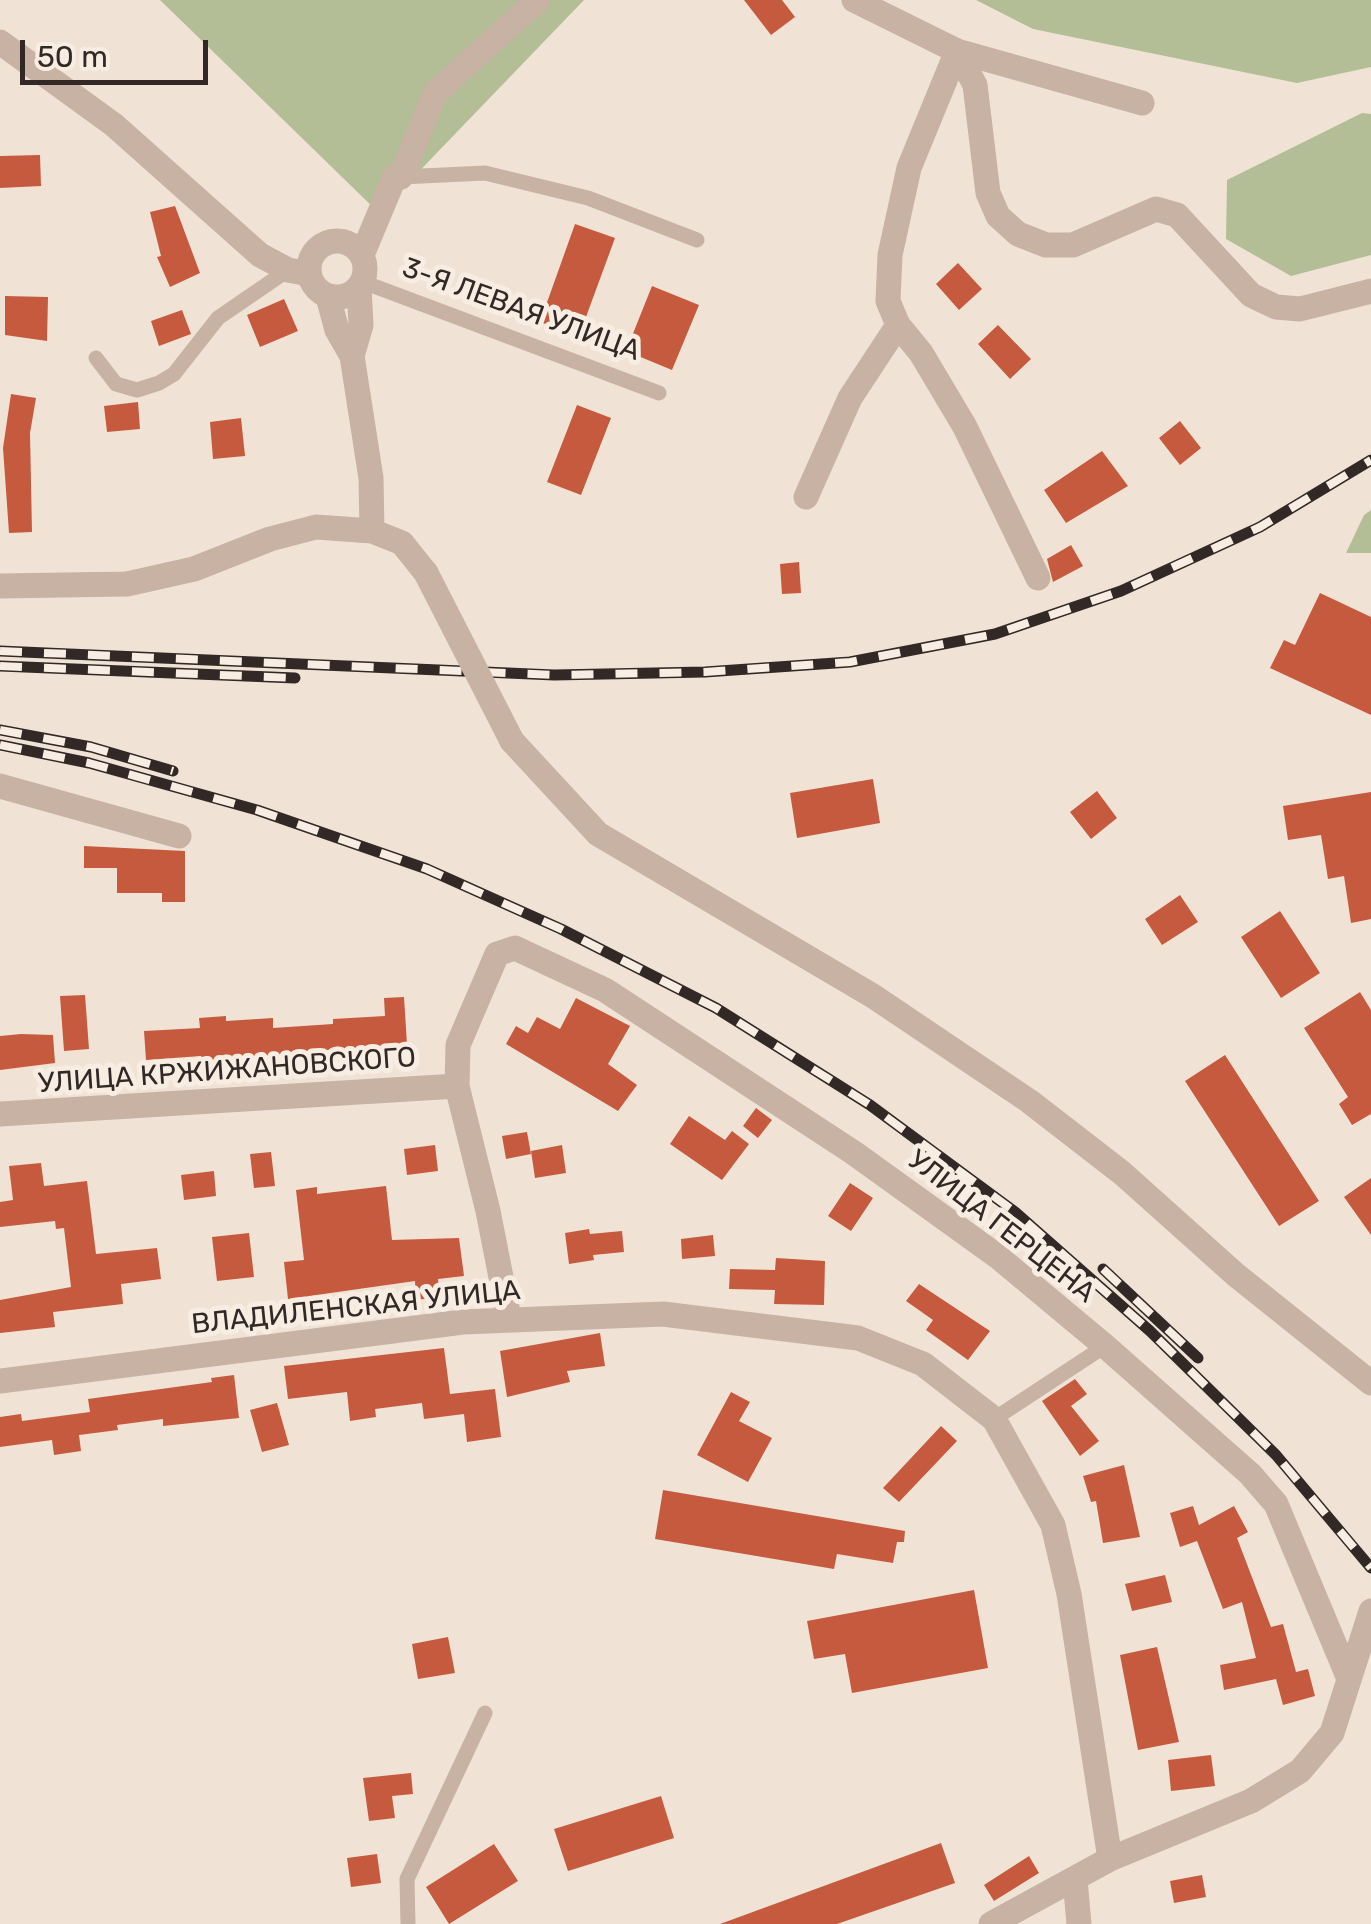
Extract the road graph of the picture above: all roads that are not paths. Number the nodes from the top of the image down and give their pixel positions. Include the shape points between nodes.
1 (538, 0) edge
2 (854, 0) edge
3 (0, 42) edge
4 (958, 51) junction
5 (1142, 103) dead end
6 (402, 177) junction
7 (698, 240) dead end
8 (362, 255) junction
9 (298, 272) junction
10 (361, 284) junction
11 (1371, 291) edge
12 (328, 297) junction
13 (898, 326) junction
14 (352, 356) junction
15 (96, 358) dead end
16 (659, 393) dead end
17 (806, 497) dead end
18 (372, 531) junction
19 (1038, 578) dead end
20 (0, 586) edge
21 (0, 786) edge
22 (179, 836) dead end
23 (457, 1086) junction
24 (0, 1114) edge
25 (509, 1318) junction
26 (1106, 1346) junction
27 (0, 1381) edge
28 (1371, 1383) edge
29 (994, 1419) junction
30 (1371, 1611) edge
31 (1349, 1679) junction
32 (485, 1713) dead end
33 (1110, 1859) junction
34 (1076, 1908) edge
35 (408, 1924) edge
36 (992, 1924) edge

1 - 6 street, 3-Я ЛЕВАЯ УЛИЦА via 435,93
2 - 4 street
3 - 9 street via 114,125 260,254
4 - 5 street
4 - 11 street via 975,85 988,192 998,216 1018,234 1073,246 1156,209 1177,215 1251,295 1276,306 1300,309
4 - 13 street via 909,168 888,301
6 - 7 lane via 485,174 588,198
6 - 8 street, 3-Я ЛЕВАЯ УЛИЦА via 396,176
8 - 9 street via 339,240 325,243
8 - 10 street
9 - 12 street
9 - 15 lane via 218,318 160,383 137,390 116,384
10 - 12 street via 342,298
10 - 14 street via 361,325
10 - 16 lane, 3-Я ЛЕВАЯ УЛИЦА
12 - 14 street
13 - 17 street via 850,398
13 - 19 street via 964,427
14 - 18 street via 371,478
18 - 20 street via 316,527 127,584
18 - 28 street, bridge via 402,544 426,572 512,741 598,834 873,996 1030,1101
21 - 22 street
23 - 24 street, УЛИЦА КРЖИЖАНОВСКОГО
23 - 25 street
23 - 26 street, УЛИЦА ГЕРЦЕНА via 458,1045 497,954 516,948 622,1001 854,1153 997,1256
25 - 27 street, ВЛАДИЛЕНСКАЯ УЛИЦА
25 - 29 street, ВЛАДИЛЕНСКАЯ УЛИЦА via 664,1314 858,1338 923,1364
26 - 29 lane
26 - 31 street, УЛИЦА ГЕРЦЕНА via 1276,1504
29 - 33 street via 1053,1525
30 - 31 street
31 - 33 street via 1332,1732 1300,1771 1250,1801
32 - 35 lane via 406,1878
33 - 34 street
34 - 36 street

